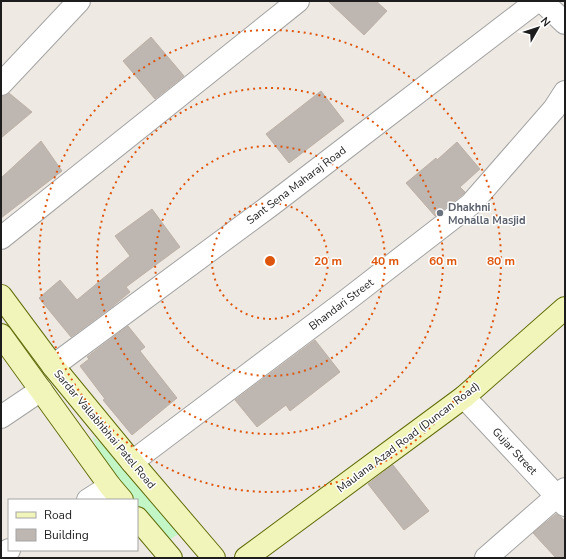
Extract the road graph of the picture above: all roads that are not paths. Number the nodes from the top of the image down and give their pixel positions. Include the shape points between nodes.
1 (80, 1) edge
2 (298, 1) edge
3 (538, 1) edge
4 (542, 1) edge
5 (565, 23) edge
6 (1, 84) edge
7 (565, 92) edge
8 (1, 238) edge
9 (1, 296) edge
10 (565, 308) edge
11 (1, 335) edge
12 (53, 366) junction
13 (41, 390) junction
14 (464, 397) junction
15 (1, 417) edge
16 (132, 462) junction
17 (116, 493) edge
18 (562, 496) edge
19 (92, 499) edge
20 (138, 519) edge
21 (171, 558) edge
22 (214, 558) edge
23 (246, 558) edge
24 (486, 558) edge

1 - 6 street
2 - 8 street
3 - 12 street, Sant Sena Maharaj Road via 271,205
4 - 5 street
7 - 16 street, Bhandari Street via 554,109 471,204
9 - 12 main road, Sardar Vallabhbhai Patel Road
10 - 14 main road, Maulana Azad Road (Duncan Road)
11 - 13 main road
12 - 16 main road, Sardar Vallabhbhai Patel Road
13 - 15 street
13 - 17 main road
14 - 18 street, Gujar Street
14 - 23 main road, Maulana Azad Road (Duncan Road)
16 - 22 main road, Sardar Vallabhbhai Patel Road
17 - 19 street
18 - 24 street
20 - 21 main road

